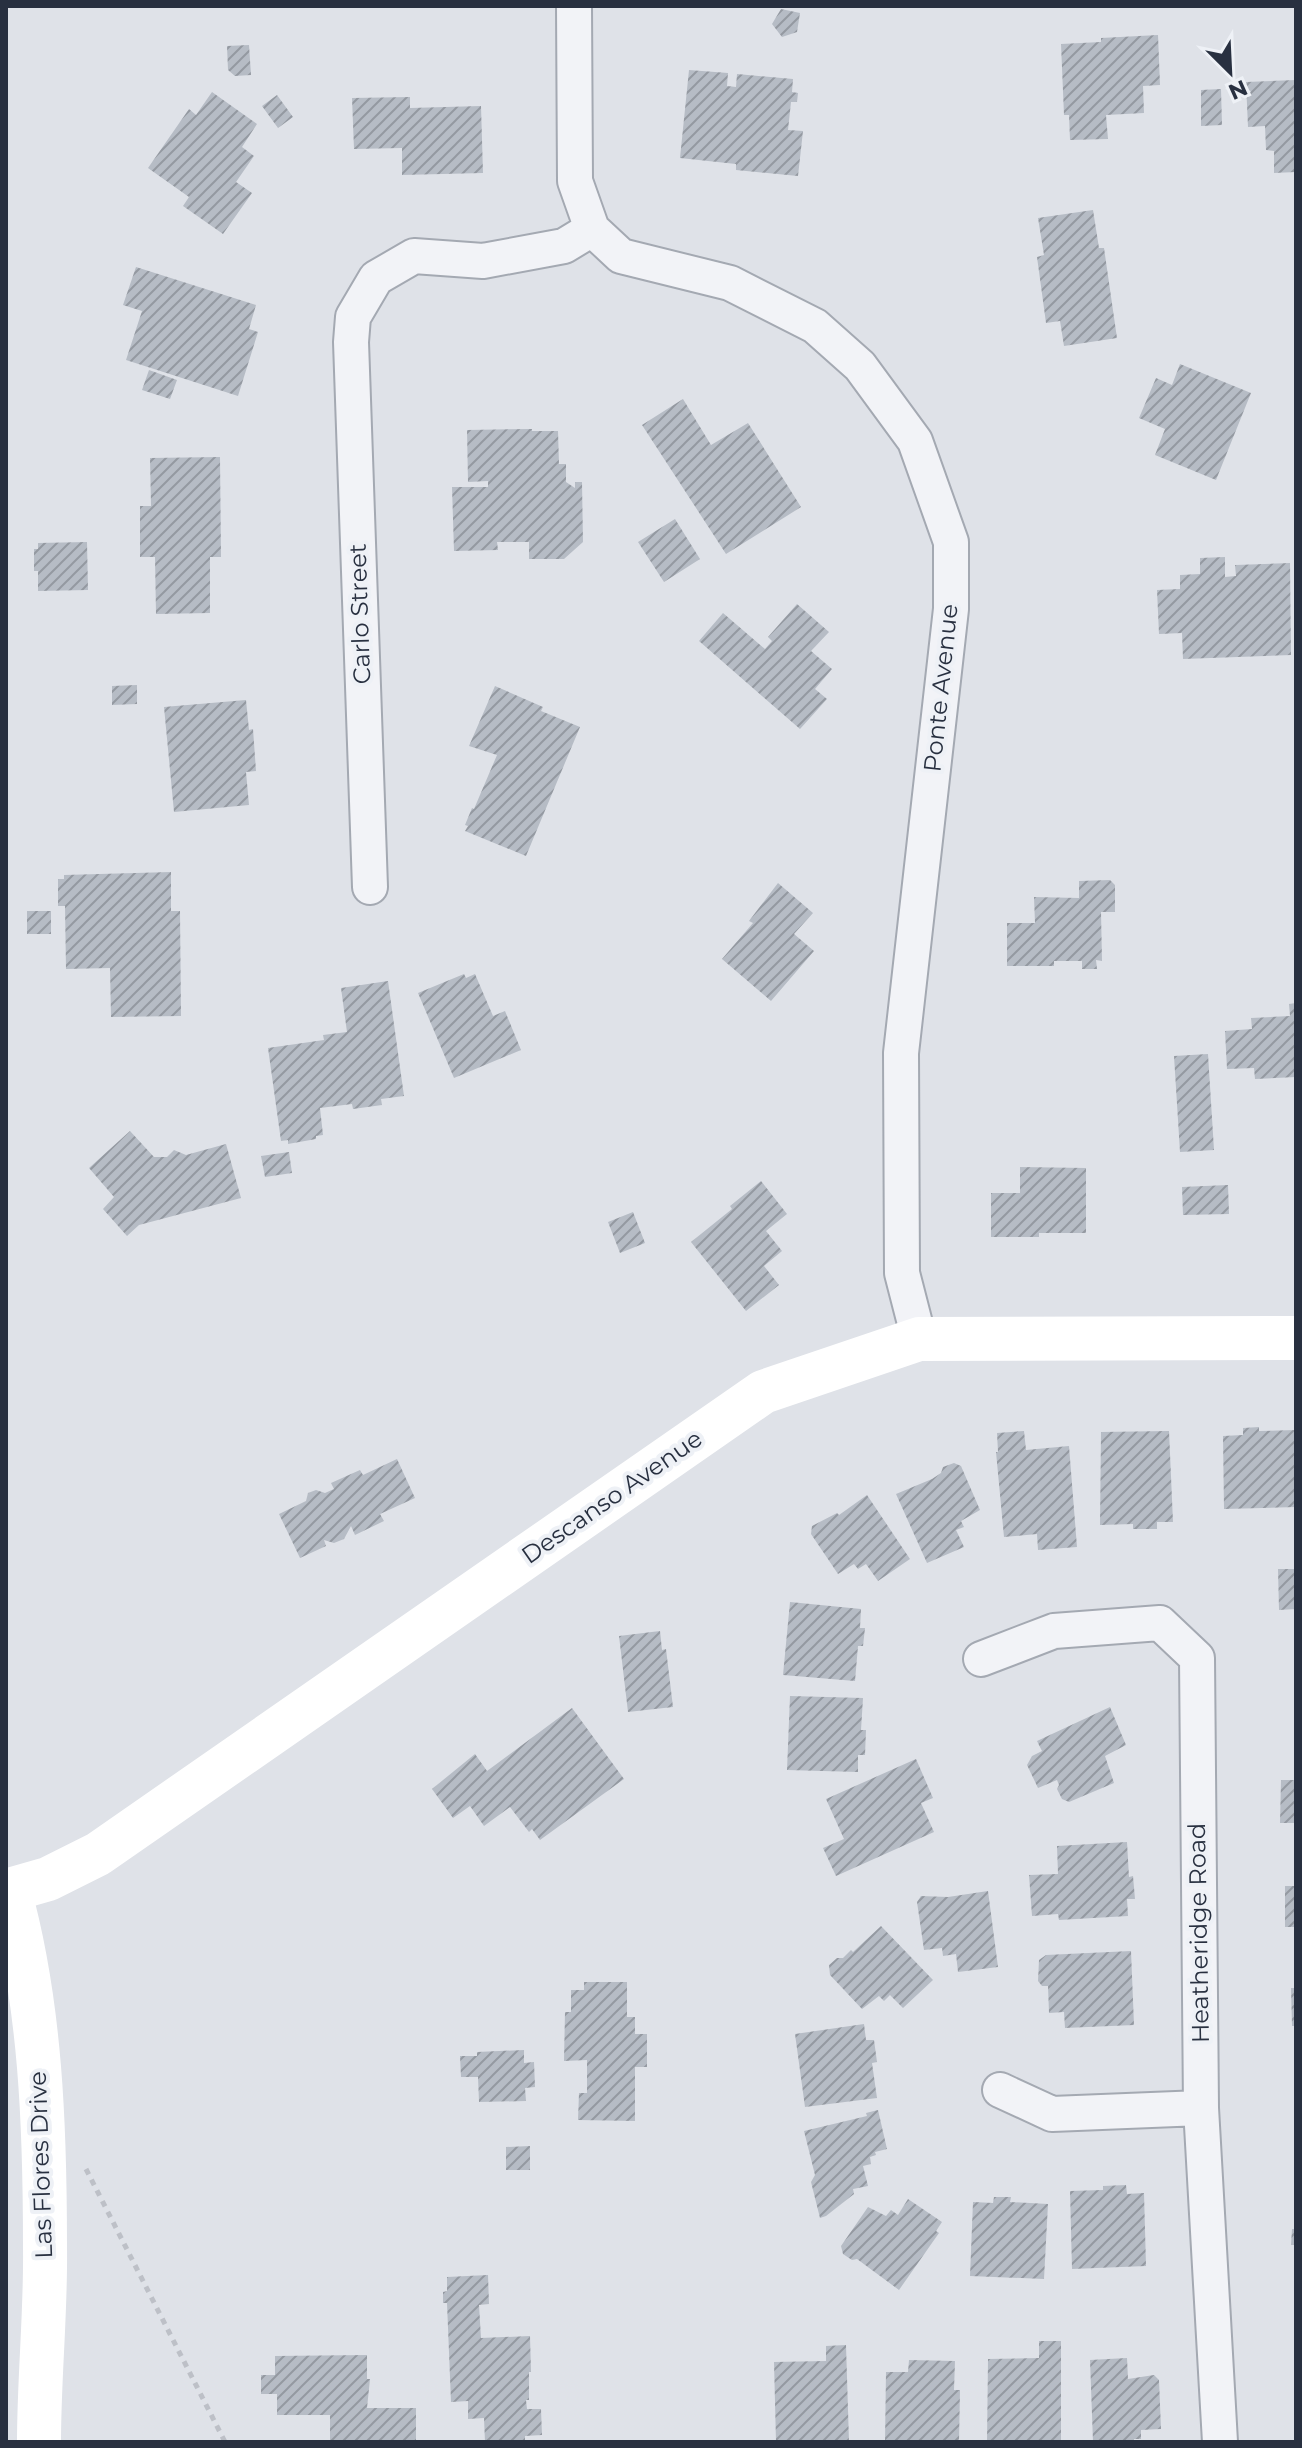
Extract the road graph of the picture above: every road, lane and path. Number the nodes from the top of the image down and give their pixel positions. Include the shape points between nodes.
1 (574, 6) edge
2 (592, 229) junction
3 (370, 887) dead end
4 (1296, 1338) edge
5 (919, 1339) junction
6 (981, 1659) dead end
7 (8, 1891) edge
8 (1000, 2090) dead end
9 (1201, 2108) junction
10 (85, 2167) dead end
11 (39, 2442) edge
12 (225, 2442) edge
13 (1220, 2442) edge

1 - 2 street, Ponte Avenue via 575,181
2 - 3 street, Carlo Street via 564,246 483,261 414,256 376,278 353,317
2 - 5 street, Ponte Avenue via 621,256 730,283 815,326 860,366 915,441 951,542 951,609 901,1053 902,1273
4 - 5 street, Descanso Avenue
5 - 7 street, Descanso Avenue via 763,1392 98,1854 48,1879
6 - 9 street, Heatheridge Road via 1054,1631 1160,1623 1197,1658
7 - 11 street, Las Flores Drive via 22,1936 34,2011 40,2093 46,2248
8 - 9 street via 1052,2114
9 - 13 street, Heatheridge Road
10 - 12 path

